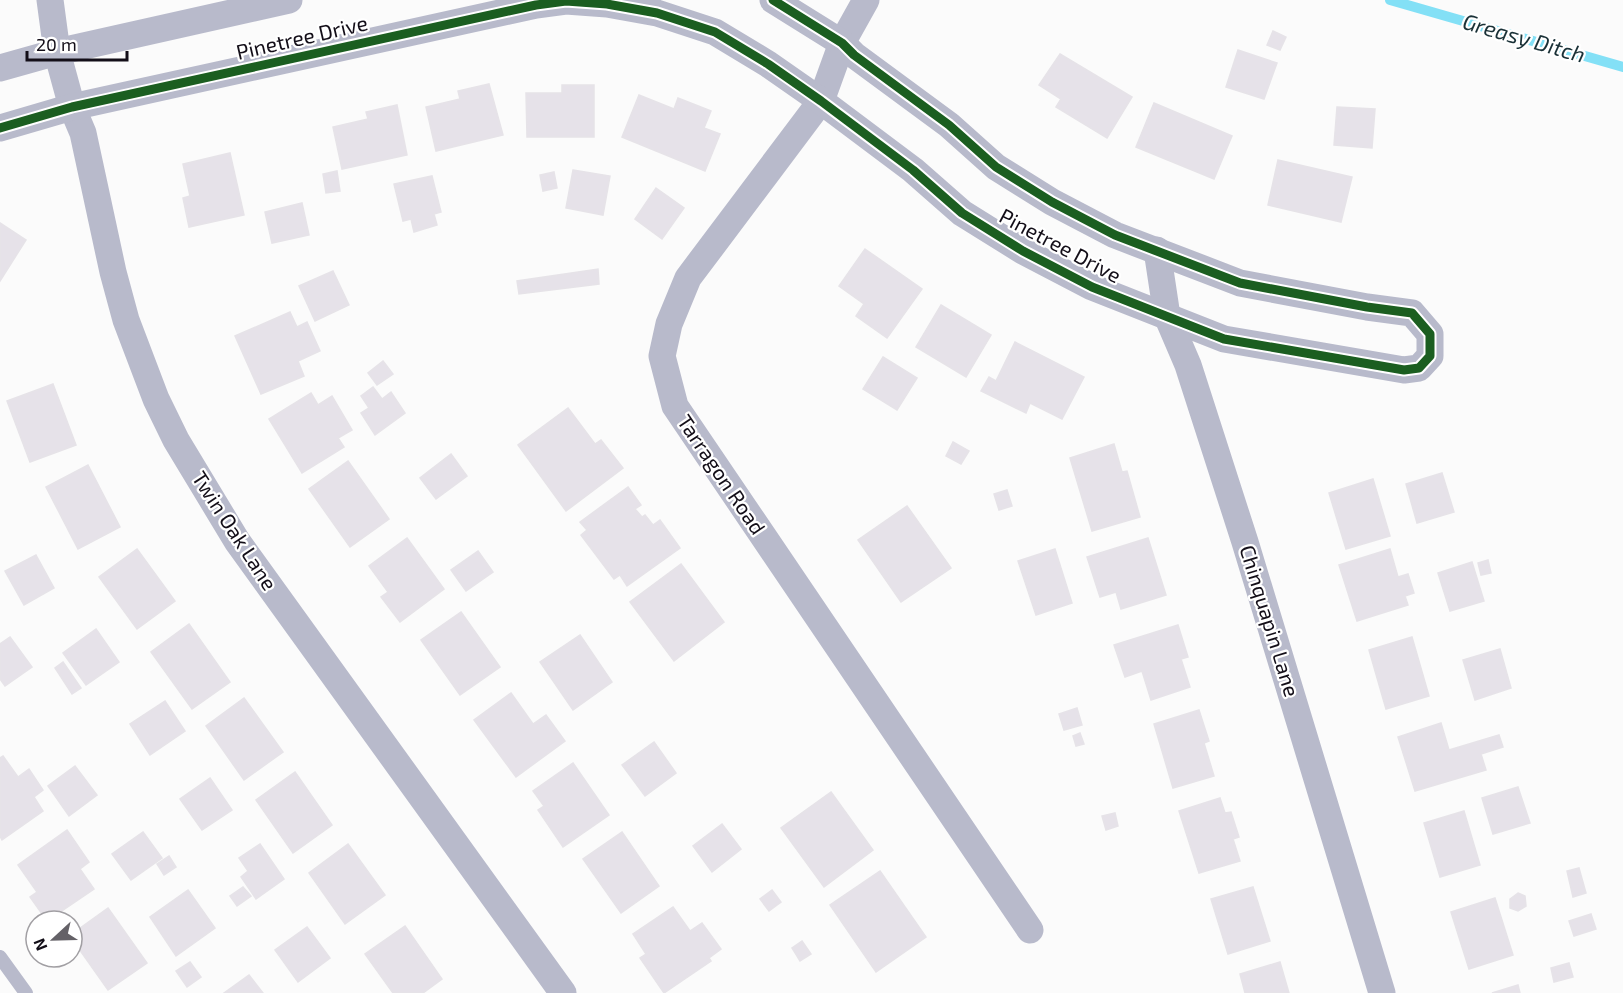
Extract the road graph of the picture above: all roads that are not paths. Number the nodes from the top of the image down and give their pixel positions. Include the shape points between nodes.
1 (50, 0) edge
2 (289, 0) edge
3 (773, 0) edge
4 (866, 0) edge
5 (842, 43) junction
6 (57, 52) junction
7 (0, 68) edge
8 (821, 102) junction
9 (72, 107) junction
10 (0, 128) edge
11 (1157, 250) junction
12 (1167, 316) junction
13 (1030, 930) dead end
14 (0, 957) edge
15 (26, 993) edge
16 (563, 993) edge
17 (1382, 993) edge

1 - 6 street, Twin Oak Lane
2 - 6 street, Pinetree Drive
3 - 5 street, Pinetree Drive
4 - 5 street, Tarragon Road
5 - 8 street, Tarragon Road
5 - 11 street, Pinetree Drive via 950,125 996,167 1115,235
6 - 7 street, Pinetree Drive
6 - 9 street, Twin Oak Lane
8 - 9 street, Pinetree Drive via 715,32 657,13 566,1
8 - 12 street, Pinetree Drive via 913,170 962,213 1015,246 1092,287
8 - 13 street, Tarragon Road via 688,278 669,324 662,356 675,406
9 - 10 street, Pinetree Drive
9 - 16 street, Twin Oak Lane via 83,133 126,320 176,440 237,541
11 - 12 street, Chinquapin Lane
11 - 12 street, Pinetree Drive via 1240,283 1412,314 1430,334 1430,356 1419,368 1404,370 1357,364 1224,339
12 - 17 street, Chinquapin Lane via 1188,365 1245,542
14 - 15 lane

